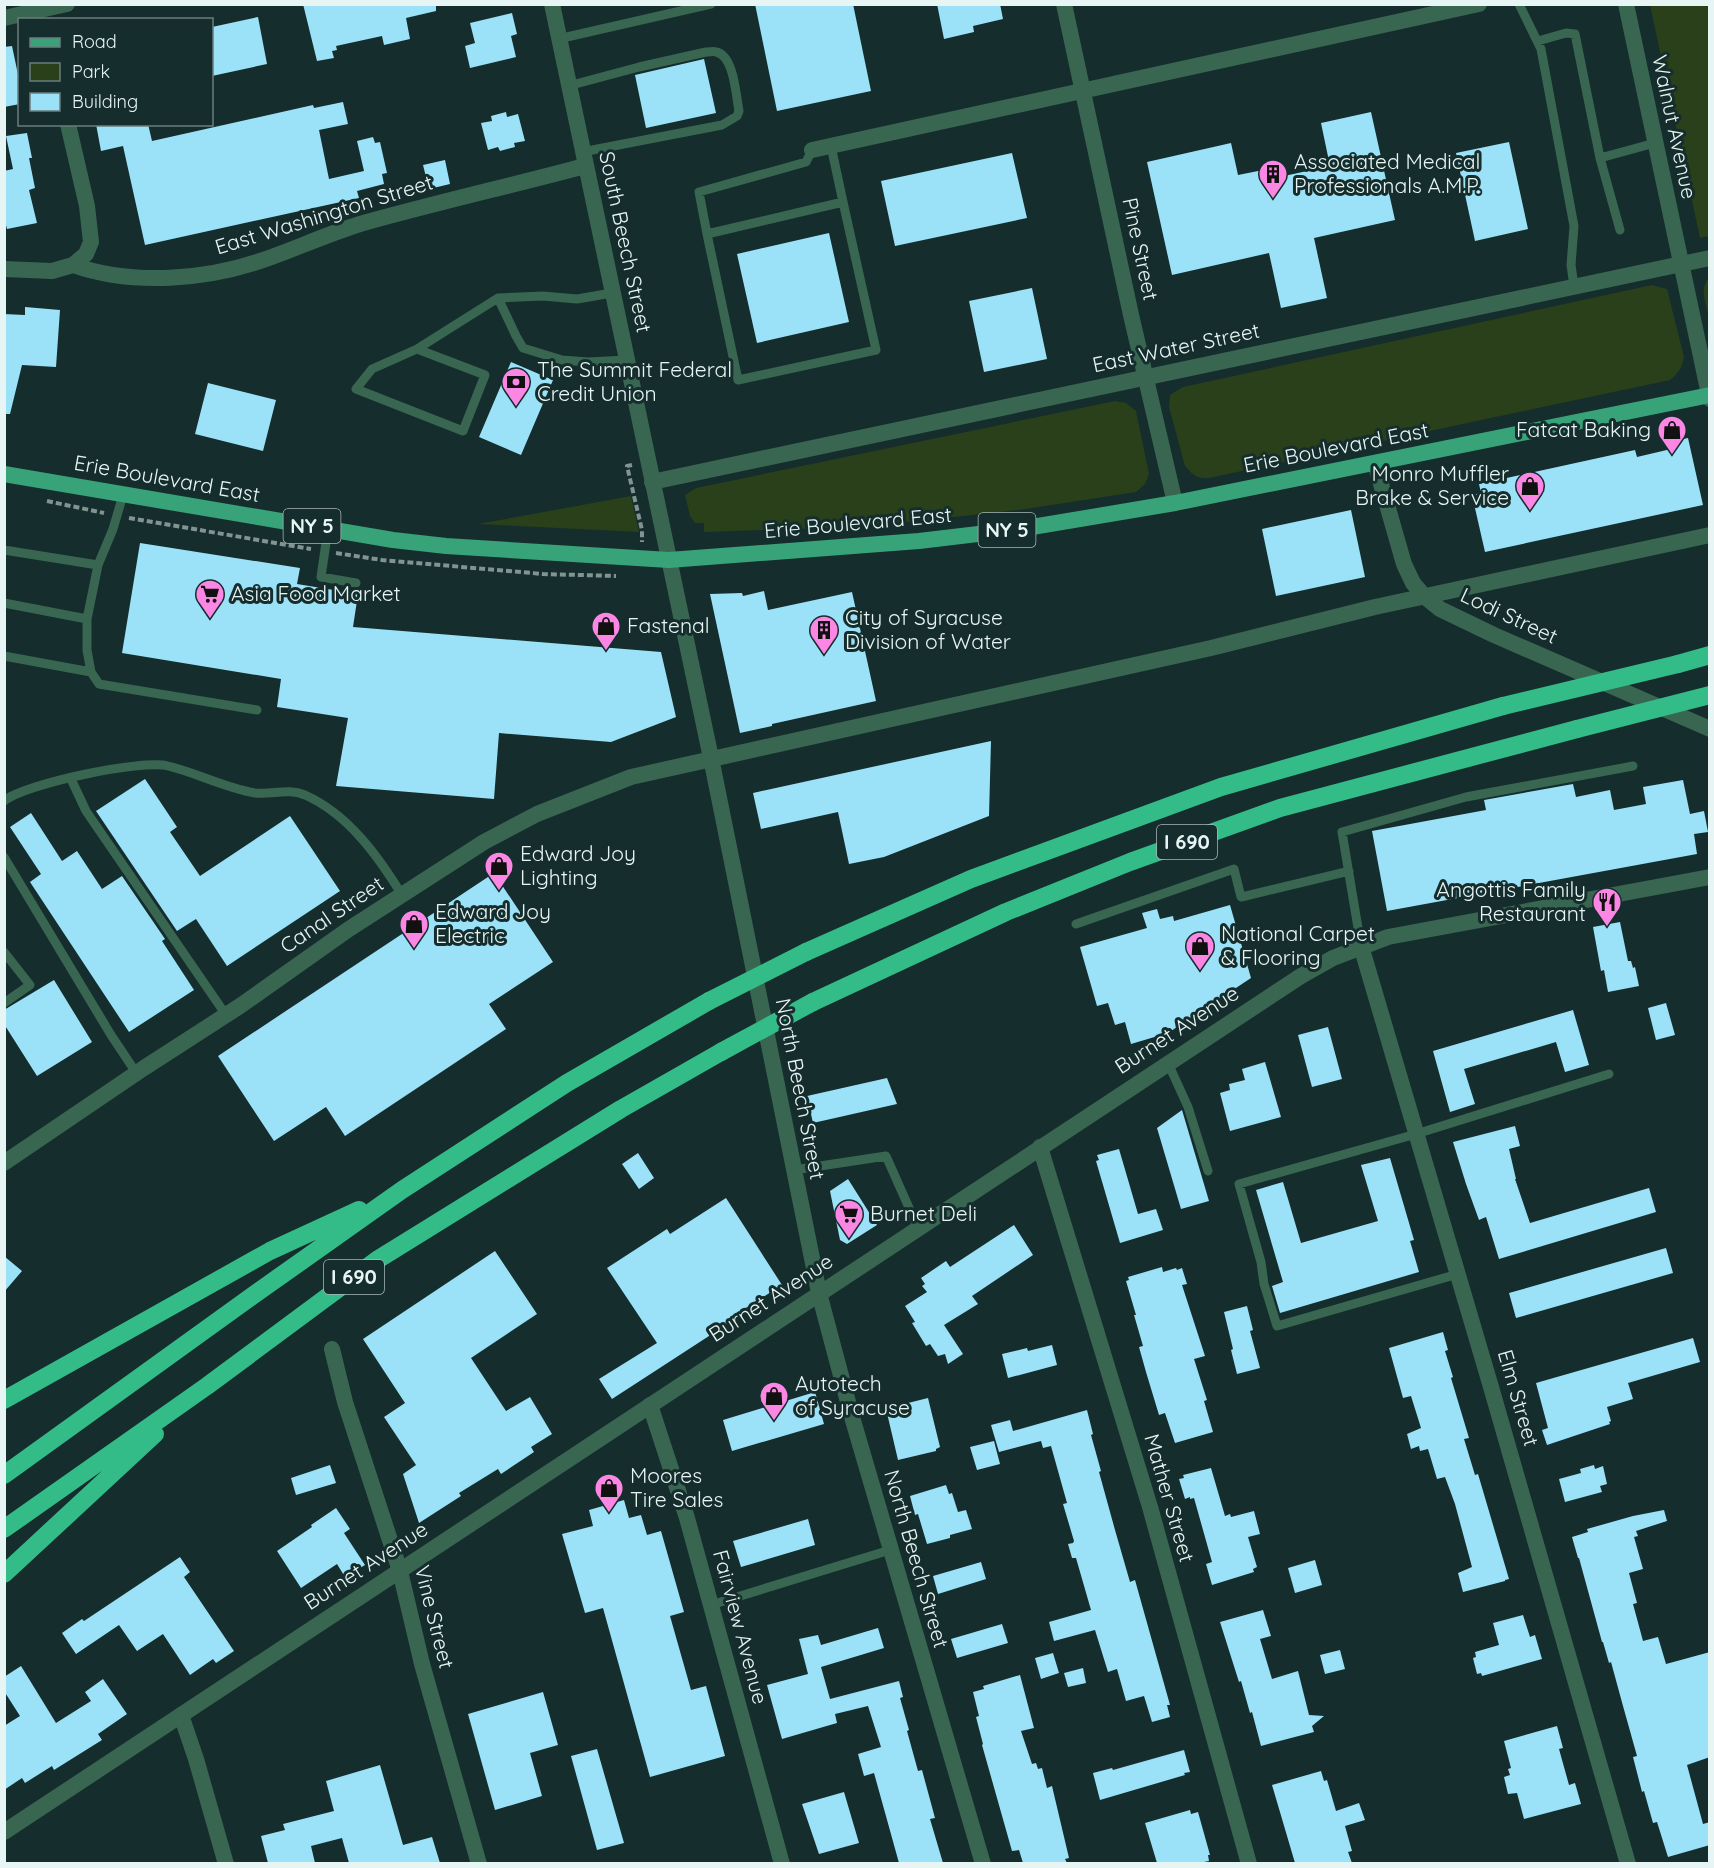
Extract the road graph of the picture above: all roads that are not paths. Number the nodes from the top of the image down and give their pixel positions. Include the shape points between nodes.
1 (67, 4) edge
2 (552, 4) edge
3 (711, 4) edge
4 (1064, 4) edge
5 (1479, 4) edge
6 (1519, 4) edge
7 (1626, 4) edge
8 (42, 11) edge
9 (4, 18) edge
10 (558, 39) junction
11 (1538, 41) junction
12 (568, 86) junction
13 (1083, 91) junction
14 (68, 126) edge
15 (1655, 143) junction
16 (831, 146) junction
17 (812, 150) joint
18 (1600, 158) junction
19 (584, 159) junction
20 (843, 201) junction
21 (1620, 230) dead end
22 (707, 234) junction
23 (1710, 258) edge
24 (1680, 264) junction
25 (74, 265) junction
26 (4, 269) edge
27 (1574, 286) junction
28 (612, 293) junction
29 (498, 298) junction
30 (417, 349) junction
31 (626, 360) junction
32 (1145, 378) junction
33 (1709, 396) edge
34 (1375, 463) junction
35 (4, 474) edge
36 (652, 482) junction
37 (123, 495) junction
38 (1175, 503) junction
39 (328, 529) junction
40 (1710, 536) edge
41 (4, 550) edge
42 (669, 560) junction
43 (98, 565) junction
44 (356, 583) dead end
45 (1424, 596) junction
46 (4, 603) edge
47 (87, 619) junction
48 (1710, 655) edge
49 (4, 656) edge
50 (91, 672) junction
51 (1710, 695) edge
52 (257, 710) dead end
53 (1710, 729) edge
54 (711, 758) junction
55 (1633, 766) dead end
56 (71, 779) junction
57 (4, 801) edge
58 (4, 857) edge
59 (1349, 871) junction
60 (1710, 877) edge
61 (402, 895) junction
62 (1076, 924) dead end
63 (1361, 946) junction
64 (4, 952) edge
65 (4, 1004) edge
66 (226, 1015) junction
67 (1168, 1063) junction
68 (136, 1074) junction
69 (1609, 1074) dead end
70 (1416, 1134) junction
71 (1040, 1147) junction
72 (4, 1163) edge
73 (794, 1170) junction
74 (1208, 1171) dead end
75 (402, 1190) junction
76 (918, 1228) junction
77 (1458, 1274) junction
78 (819, 1293) junction
79 (332, 1349) dead end
80 (207, 1386) junction
81 (4, 1400) edge
82 (650, 1405) junction
83 (4, 1475) edge
84 (4, 1529) edge
85 (890, 1550) junction
86 (400, 1571) junction
87 (4, 1574) edge
88 (711, 1605) junction
89 (181, 1715) junction
90 (4, 1832) edge
91 (226, 1863) edge
92 (479, 1863) edge
93 (782, 1863) edge
94 (982, 1863) edge
95 (1249, 1863) edge
96 (1628, 1863) edge

1 - 8 street
2 - 10 street, South Beech Street
3 - 10 lane
4 - 13 street, Pine Street
5 - 13 street
6 - 11 lane
7 - 15 street, Walnut Avenue
8 - 9 street
10 - 12 street, South Beech Street
11 - 18 lane via 1575,34
11 - 27 lane via 1574,226
12 - 19 street, South Beech Street
12 - 19 lane via 706,52 717,51 730,65 739,111 730,122
13 - 16 street
13 - 32 street, Pine Street
14 - 25 street via 91,242 86,254
15 - 18 lane
15 - 24 street, Walnut Avenue
16 - 17 street
16 - 20 lane
17 - 22 lane via 806,162 699,192
18 - 21 lane
19 - 25 street, East Washington Street via 358,225 235,268 148,278 93,272
19 - 28 street, South Beech Street
20 - 22 lane
20 - 22 lane via 876,350 738,380
23 - 24 street, East Water Street
24 - 27 street, East Water Street
24 - 33 street, Walnut Avenue
25 - 26 street via 52,270
27 - 32 street, East Water Street
28 - 29 lane via 578,300 543,296
28 - 31 street, South Beech Street
29 - 30 lane
29 - 31 lane via 523,348 561,360
30 - 30 lane via 372,369 356,389 463,431 485,375
31 - 36 street, South Beech Street
32 - 36 street, East Water Street
32 - 38 street, Pine Street
33 - 34 main road, Erie Boulevard East / NY 5
34 - 38 main road, Erie Boulevard East / NY 5
34 - 45 street, Lodi Street via 1404,564
35 - 37 main road, Erie Boulevard East / NY 5
36 - 42 street, South Beech Street
37 - 39 main road, Erie Boulevard East / NY 5
37 - 43 lane
38 - 42 main road, Erie Boulevard East / NY 5 via 919,541
39 - 42 main road, Erie Boulevard East / NY 5 via 446,546
39 - 44 lane via 321,577
40 - 45 street, Canal Street
41 - 43 lane
42 - 54 street, North Beech Street
43 - 47 lane
45 - 53 street, Lodi Street via 1440,609 1494,635
45 - 54 street, Canal Street via 1211,648
46 - 47 lane
47 - 50 lane
48 - 75 highway, I 690, bridge via 1503,706 1221,787 971,879 806,952 709,1001 567,1083
49 - 50 lane
50 - 52 lane via 99,684
51 - 80 highway, I 690, bridge via 1280,808 1006,912 813,1002 621,1109 377,1260
54 - 61 street, Canal Street via 631,777 537,814 484,842
54 - 73 street, North Beech Street
55 - 59 lane via 1466,797 1342,832
56 - 57 lane
56 - 61 lane via 130,766 166,765 256,793 286,791 304,795 342,818
56 - 66 lane via 92,820
58 - 68 lane
59 - 62 lane via 1241,897 1234,869
59 - 63 lane
60 - 63 street, Burnet Avenue via 1388,937
61 - 66 street, Canal Street
63 - 67 street, Burnet Avenue via 1301,976
63 - 70 street, Elm Street
64 - 65 lane via 30,985
66 - 68 street, Canal Street
67 - 71 street, Burnet Avenue
67 - 74 lane via 1188,1107
68 - 72 street, Canal Street
69 - 70 lane
70 - 77 street, Elm Street
70 - 77 lane via 1239,1185 1264,1284 1277,1326
71 - 76 street, Burnet Avenue
71 - 95 street, Mather Street via 1149,1507
73 - 76 lane via 886,1156
73 - 78 street, North Beech Street
75 - 81 highway via 270,1251
75 - 83 highway, I 690
76 - 78 street, Burnet Avenue
77 - 96 street, Elm Street
78 - 82 street, Burnet Avenue
78 - 85 street, North Beech Street
79 - 86 street, Vine Street via 345,1402
80 - 84 highway, I 690
80 - 87 highway
82 - 86 street, Burnet Avenue
82 - 88 street, Fairview Avenue
85 - 88 lane
85 - 94 street, North Beech Street
86 - 89 street, Burnet Avenue
86 - 92 street, Vine Street
88 - 93 street, Fairview Avenue
89 - 90 street, Burnet Avenue
89 - 91 street

